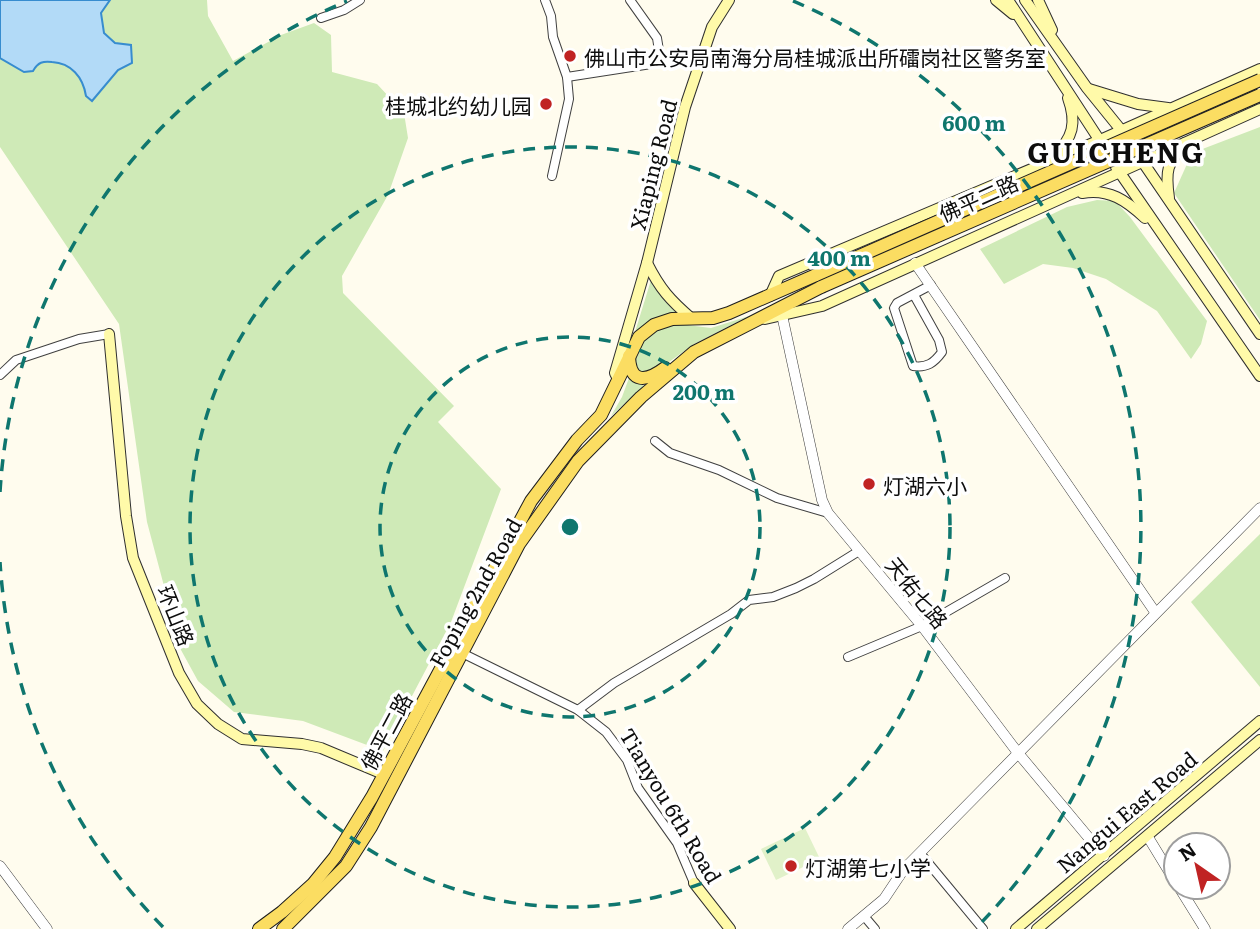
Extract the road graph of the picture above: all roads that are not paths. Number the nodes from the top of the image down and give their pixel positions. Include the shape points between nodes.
1 (360, 0) edge
2 (545, 0) edge
3 (629, 0) edge
4 (729, 0) edge
5 (996, 0) edge
6 (1008, 0) edge
7 (1025, 0) edge
8 (1038, 0) edge
9 (321, 19) dead end
10 (1024, 23) junction
11 (1058, 46) junction
12 (661, 63) junction
13 (700, 63) junction
14 (1260, 69) edge
15 (567, 77) junction
16 (1260, 80) edge
17 (1064, 86) junction
18 (1087, 88) junction
19 (1260, 95) edge
20 (1171, 109) junction
21 (1260, 109) edge
22 (1121, 130) junction
23 (1189, 139) junction
24 (1100, 140) junction
25 (1048, 161) junction
26 (1142, 162) junction
27 (1119, 172) junction
28 (1020, 173) junction
29 (552, 176) dead end
30 (1062, 197) junction
31 (1170, 200) junction
32 (1034, 210) junction
33 (1161, 234) junction
34 (871, 236) junction
35 (811, 261) junction
36 (647, 262) junction
37 (915, 263) junction
38 (818, 281) junction
39 (800, 282) junction
40 (931, 285) junction
41 (914, 295) junction
42 (770, 296) junction
43 (782, 315) junction
44 (692, 319) junction
45 (752, 322) junction
46 (109, 334) joint
47 (1260, 334) edge
48 (694, 352) junction
49 (629, 355) junction
50 (0, 375) edge
51 (1260, 376) edge
52 (618, 379) junction
53 (654, 441) dead end
54 (1260, 508) edge
55 (828, 513) junction
56 (859, 551) junction
57 (1004, 578) dead end
58 (1155, 612) junction
59 (922, 626) junction
60 (462, 653) junction
61 (848, 657) dead end
62 (578, 710) junction
63 (1260, 721) edge
64 (1260, 740) edge
65 (1018, 753) junction
66 (383, 774) junction
67 (1147, 837) junction
68 (920, 853) junction
69 (1104, 856) junction
70 (1162, 861) edge
71 (0, 866) edge
72 (694, 883) joint
73 (1187, 901) edge
74 (864, 916) junction
75 (47, 929) edge
76 (259, 929) edge
77 (284, 929) edge
78 (730, 929) edge
79 (848, 929) edge
80 (875, 929) edge
81 (983, 929) edge
82 (1016, 929) edge
83 (1037, 929) edge
84 (1205, 929) edge

1 - 9 street
2 - 15 street
3 - 12 street via 657,38
4 - 13 main road, Xiaping Road via 712,27
5 - 10 main road
6 - 10 main road
7 - 11 main road
8 - 11 main road
10 - 17 main road
11 - 18 main road
12 - 13 street
12 - 15 street
13 - 36 main road, Xiaping Road
14 - 20 main road
15 - 29 street via 569,99
16 - 38 main road, 佛平二路, bridge
17 - 24 main road
17 - 25 main road via 1073,127 1068,143
18 - 20 main road
18 - 22 main road
19 - 38 main road, 佛平二路, bridge
20 - 22 main road
20 - 23 main road via 1158,116 1158,128 1176,142
21 - 23 main road
22 - 24 main road
22 - 26 main road
23 - 26 main road
23 - 31 main road via 1170,160 1166,176
24 - 25 main road
24 - 27 main road
25 - 28 main road
26 - 27 main road
26 - 31 main road
27 - 30 main road
27 - 33 main road
28 - 32 main road via 1042,170 1051,180 1049,197
28 - 34 main road
30 - 32 main road
30 - 33 main road via 1105,192 1127,201
31 - 47 main road
32 - 37 main road
33 - 51 main road
34 - 35 main road
34 - 38 main road
35 - 39 main road
35 - 42 main road via 779,275
36 - 44 main road, Xiaping Road via 670,301
36 - 52 main road, Xiaping Road via 615,373
37 - 40 street
37 - 43 main road via 822,306
38 - 39 main road
38 - 45 main road, 佛平二路
39 - 42 main road
40 - 41 street
40 - 58 street
41 - 41 street via 894,307 913,366 924,367 942,352
42 - 44 main road via 721,316
43 - 45 main road
43 - 55 street, 天佑七路
44 - 49 main road, 佛平二路 via 672,319 654,326 639,337
45 - 48 main road, Foping 2nd Road
46 - 50 street via 16,360
46 - 66 main road, 环山路 via 133,558 179,673 197,704 242,738 321,748
48 - 49 main road via 646,379 635,376
48 - 60 main road, Foping 2nd Road via 578,461 519,544
49 - 52 main road, 佛平二路
52 - 66 main road, 佛平二路 via 601,415 531,501
53 - 55 street via 670,453 777,498
54 - 58 street
55 - 56 street, 天佑七路
56 - 59 street, 天佑七路
56 - 62 street via 796,588 749,600 622,677
57 - 59 street
58 - 65 street
59 - 61 street
59 - 65 street, 天佑七路
60 - 62 street, Tianyou 6th Road
60 - 77 main road, Foping 2nd Road via 359,847
62 - 72 street, Tianyou 6th Road via 606,732 627,760 638,788 677,843
63 - 69 main road, Nangui East Road
64 - 67 main road, Nangui East Road
65 - 68 street
65 - 69 street, 天佑七路
66 - 76 main road, 佛平二路 via 335,857 313,884
67 - 70 street
67 - 83 main road, Nangui East Road
68 - 74 street via 884,899
68 - 81 street
69 - 82 main road, Nangui East Road
71 - 75 street
72 - 78 main road, Tianyou 6th Road
73 - 84 street
74 - 79 street
74 - 80 street

